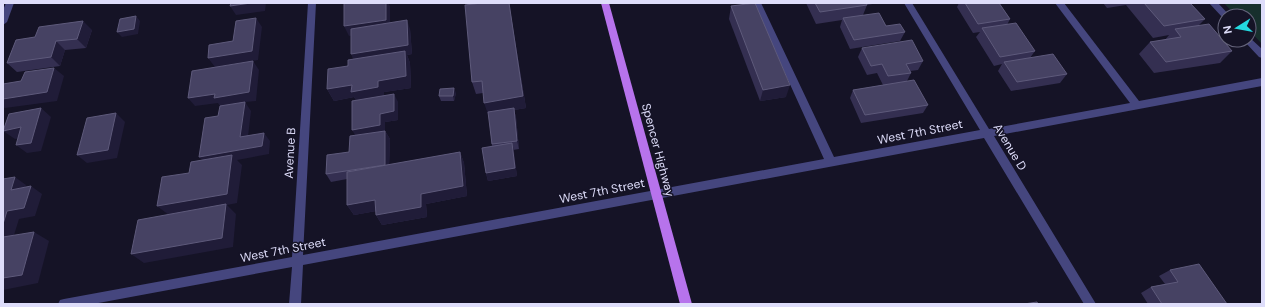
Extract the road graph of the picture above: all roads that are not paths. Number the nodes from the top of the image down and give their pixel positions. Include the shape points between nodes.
1 (10, 3) edge
2 (312, 3) edge
3 (605, 3) edge
4 (757, 3) edge
5 (908, 3) edge
6 (1059, 3) edge
7 (3, 22) edge
8 (1262, 82) edge
9 (1137, 105) junction
10 (987, 133) junction
11 (831, 162) junction
12 (656, 194) junction
13 (297, 261) junction
14 (64, 304) edge
15 (295, 304) edge
16 (686, 304) edge
17 (1090, 304) edge

1 - 7 street
2 - 13 street, Avenue B
3 - 12 main road, Spencer Highway
4 - 11 street
5 - 10 street, Avenue D
6 - 9 street
8 - 9 street, West 7th Street
9 - 10 street, West 7th Street
10 - 11 street, West 7th Street
10 - 17 street, Avenue D
11 - 12 street, West 7th Street
12 - 13 street, West 7th Street
12 - 16 main road, Spencer Highway
13 - 14 street, West 7th Street
13 - 15 street, Avenue B

